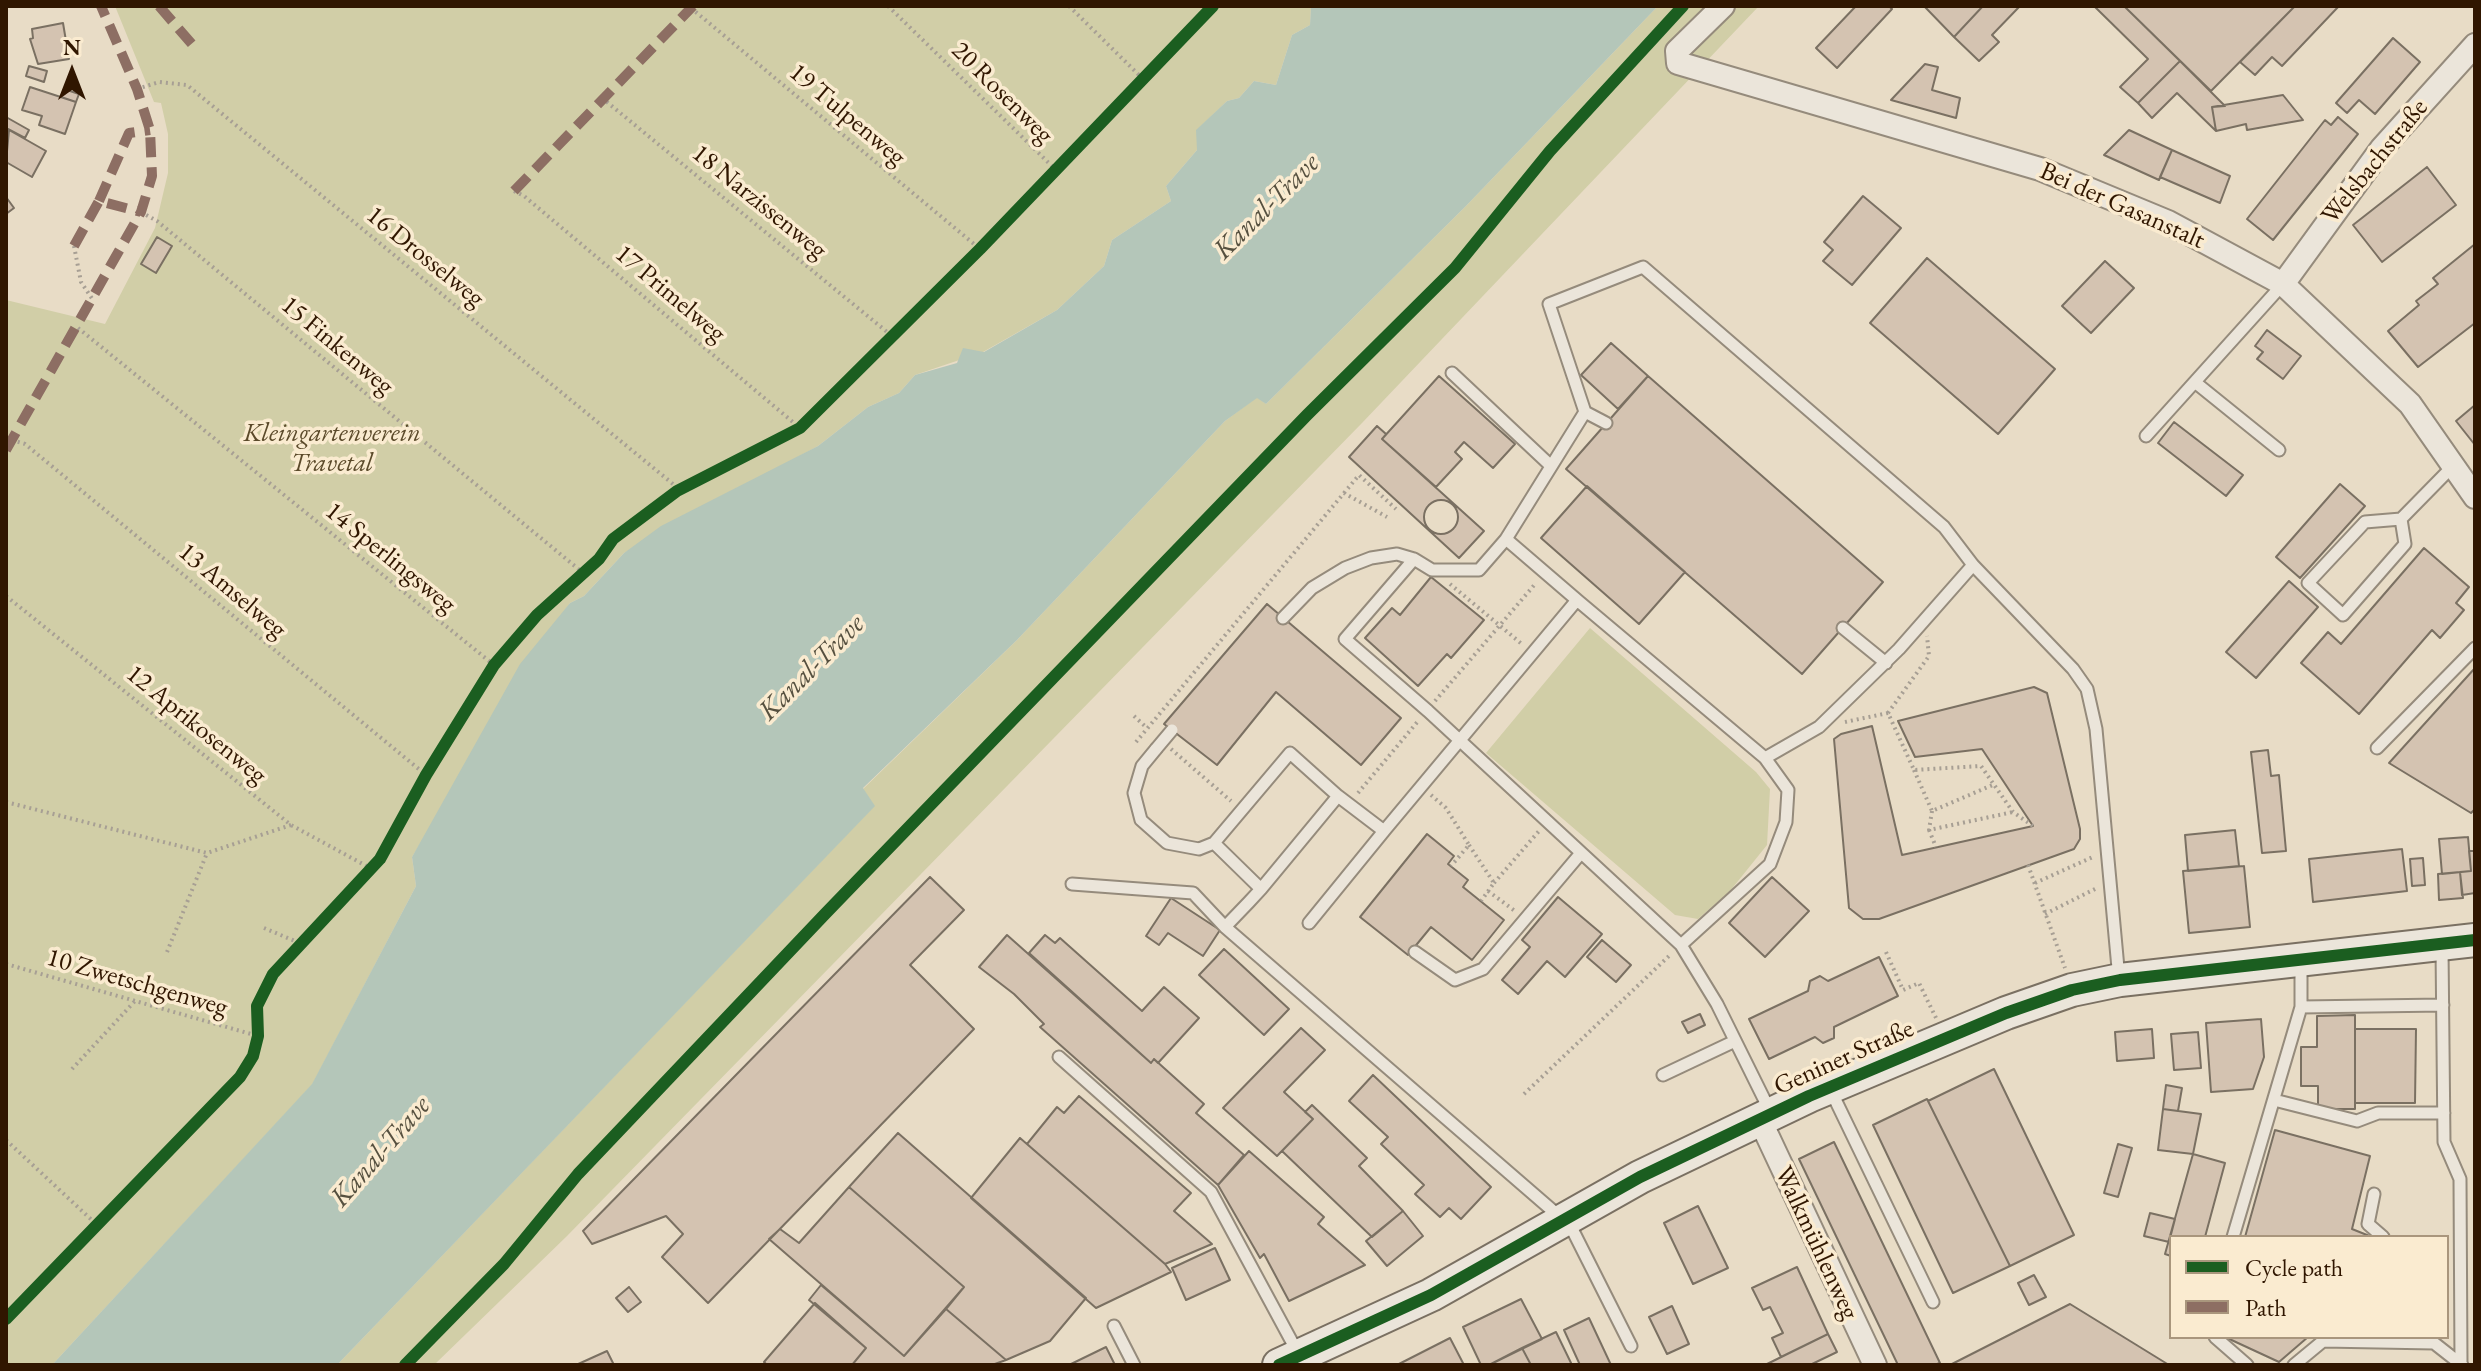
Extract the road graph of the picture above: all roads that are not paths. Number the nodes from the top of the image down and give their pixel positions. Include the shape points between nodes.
1 (1723, 6) edge
2 (2475, 45) edge
3 (2283, 284) junction
4 (1452, 373) dead end
5 (2196, 383) junction
6 (1585, 412) junction
7 (1606, 423) dead end
8 (2146, 436) dead end
9 (2279, 450) dead end
10 (1551, 466) junction
11 (2453, 466) junction
12 (2475, 497) edge
13 (2401, 519) junction
14 (1506, 539) junction
15 (1414, 559) junction
16 (1973, 565) junction
17 (1577, 600) junction
18 (1283, 618) dead end
19 (1843, 628) dead end
20 (2475, 648) edge
21 (1886, 663) junction
22 (1172, 730) dead end
23 (1458, 741) junction
24 (2377, 748) dead end
25 (1765, 758) junction
26 (1338, 796) junction
27 (1384, 831) junction
28 (1214, 843) junction
29 (1581, 853) junction
30 (1072, 884) dead end
31 (1261, 889) junction
32 (1309, 923) dead end
33 (1225, 927) junction
34 (2475, 940) edge
35 (2442, 944) junction
36 (1681, 945) junction
37 (1415, 952) dead end
38 (2300, 960) junction
39 (2120, 980) junction
40 (2443, 1005) junction
41 (2301, 1007) junction
42 (1735, 1041) junction
43 (1059, 1057) dead end
44 (1663, 1075) dead end
45 (1829, 1087) junction
46 (2274, 1100) junction
47 (2444, 1113) junction
48 (1765, 1117) junction
49 (2374, 1194) dead end
50 (1566, 1219) junction
51 (2234, 1235) edge
52 (2381, 1235) edge
53 (1933, 1302) dead end
54 (1114, 1326) dead end
55 (2217, 1339) edge
56 (2325, 1339) edge
57 (1631, 1346) dead end
58 (1289, 1360) edge
59 (1134, 1365) edge
60 (1875, 1365) edge
61 (2247, 1365) edge
62 (2294, 1365) edge
63 (2462, 1365) edge

1 - 3 street, Bei der Gasanstalt via 1677,51 1678,63 2040,169 2168,222
2 - 3 street, Welsbachstraße via 2382,148
3 - 5 lane
3 - 11 street, Bei der Gasanstalt via 2410,404
4 - 10 lane
5 - 8 lane
5 - 9 lane
6 - 7 lane
6 - 10 lane
6 - 16 lane via 1549,304 1643,267 1944,527
10 - 14 lane
11 - 12 street, Bei der Gasanstalt
11 - 13 lane
13 - 13 lane via 2365,522 2308,583 2343,615 2405,544
14 - 15 lane via 1479,570 1432,570
14 - 17 lane
15 - 18 lane via 1397,554 1345,568 1312,588
15 - 23 lane via 1345,639
16 - 21 lane
16 - 39 lane via 2087,689 2096,729
17 - 23 lane
17 - 25 lane
19 - 21 lane
20 - 24 lane
21 - 25 lane via 1819,727
22 - 28 lane, bridge via 1142,766 1134,793 1141,820 1167,843 1199,849
23 - 27 lane
23 - 29 lane
25 - 36 lane via 1788,790 1786,822 1770,864
26 - 27 lane
26 - 28 lane via 1290,753
26 - 31 lane
27 - 32 lane
28 - 31 lane
29 - 36 lane
29 - 37 lane via 1483,969 1455,980
30 - 33 lane via 1193,893
31 - 33 lane
33 - 50 lane
34 - 35 main road, Geniner Straße
35 - 38 main road, Geniner Straße
35 - 40 lane
36 - 42 lane
38 - 39 main road, Geniner Straße
38 - 41 lane
39 - 45 main road, Geniner Straße via 2072,990
40 - 41 lane
40 - 47 lane
41 - 46 lane
42 - 44 lane
42 - 48 lane
43 - 58 lane via 1211,1192
45 - 48 main road, Geniner Straße
45 - 53 lane
46 - 47 lane via 2357,1121 2378,1113
46 - 51 lane
47 - 63 lane via 2444,1142 2460,1179
48 - 50 main road, Geniner Straße
48 - 60 street, Walkmühlenweg
49 - 52 lane via 2368,1224
50 - 57 lane
50 - 58 main road, Geniner Straße via 1431,1295
54 - 59 lane
55 - 61 lane
56 - 62 lane
56 - 63 lane via 2434,1343

